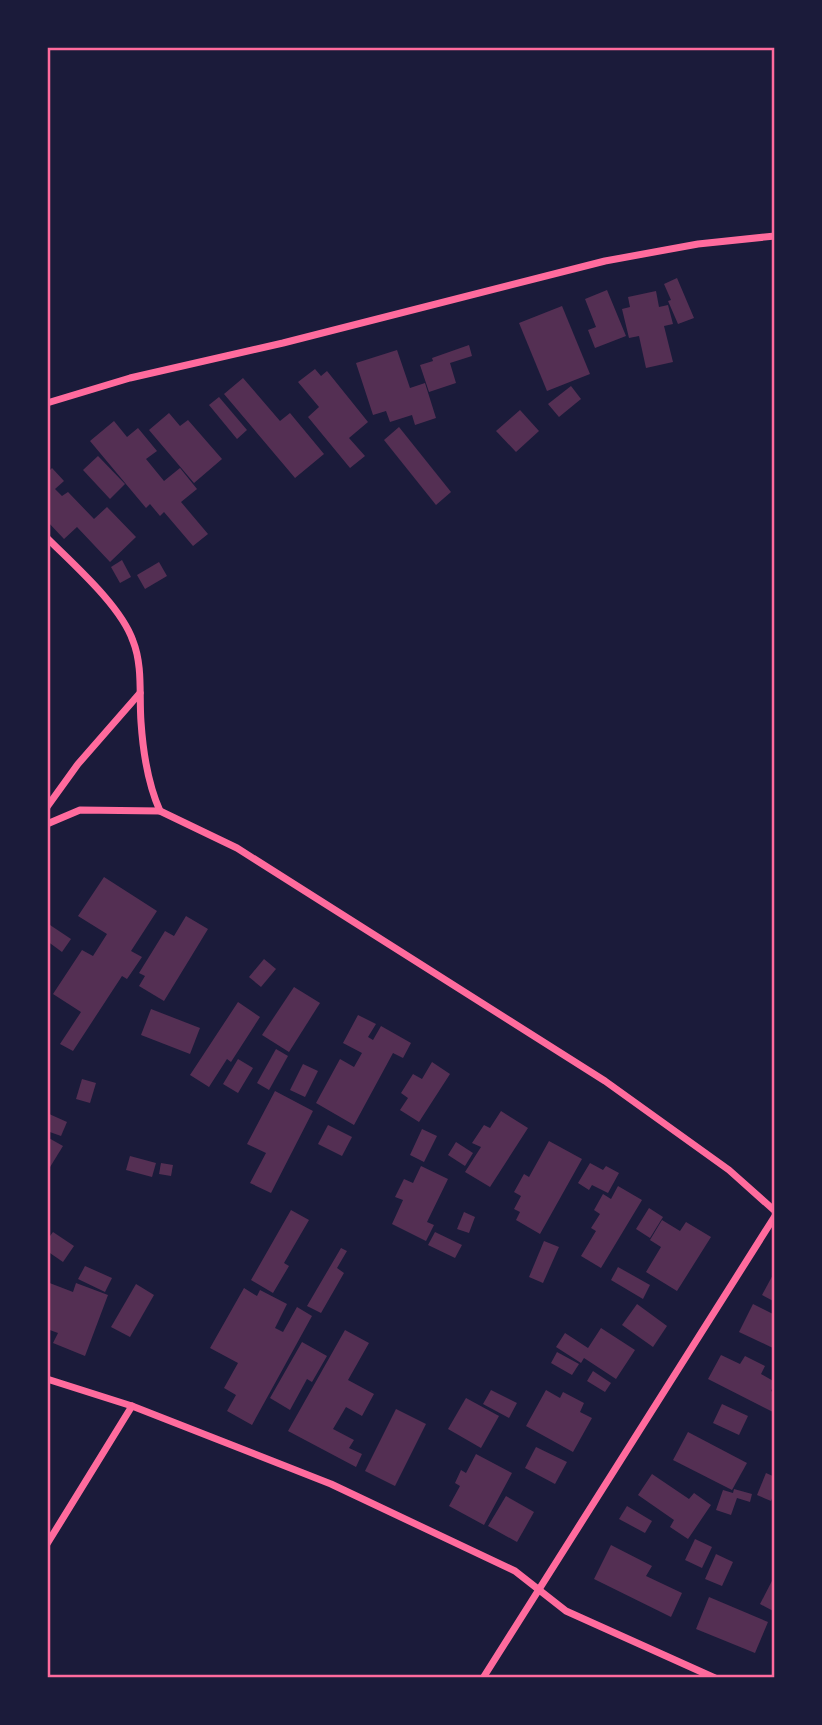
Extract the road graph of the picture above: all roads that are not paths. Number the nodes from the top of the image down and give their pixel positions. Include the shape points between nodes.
1 (775, 236) edge
2 (47, 403) edge
3 (47, 538) edge
4 (140, 693) junction
5 (47, 807) edge
6 (160, 811) junction
7 (47, 824) edge
8 (775, 1213) edge
9 (47, 1379) edge
10 (132, 1406) junction
11 (47, 1544) edge
12 (541, 1589) junction
13 (482, 1678) edge
14 (715, 1678) edge

1 - 2 street via 698,243 606,261 283,344 130,378
3 - 4 street via 124,623 134,642
4 - 5 street
4 - 6 street via 151,790
6 - 7 street via 80,810
6 - 8 street via 237,848 605,1081 729,1170
8 - 12 street
9 - 10 street
10 - 11 street
10 - 12 street via 331,1484 515,1571
12 - 13 street
12 - 14 street via 566,1611

